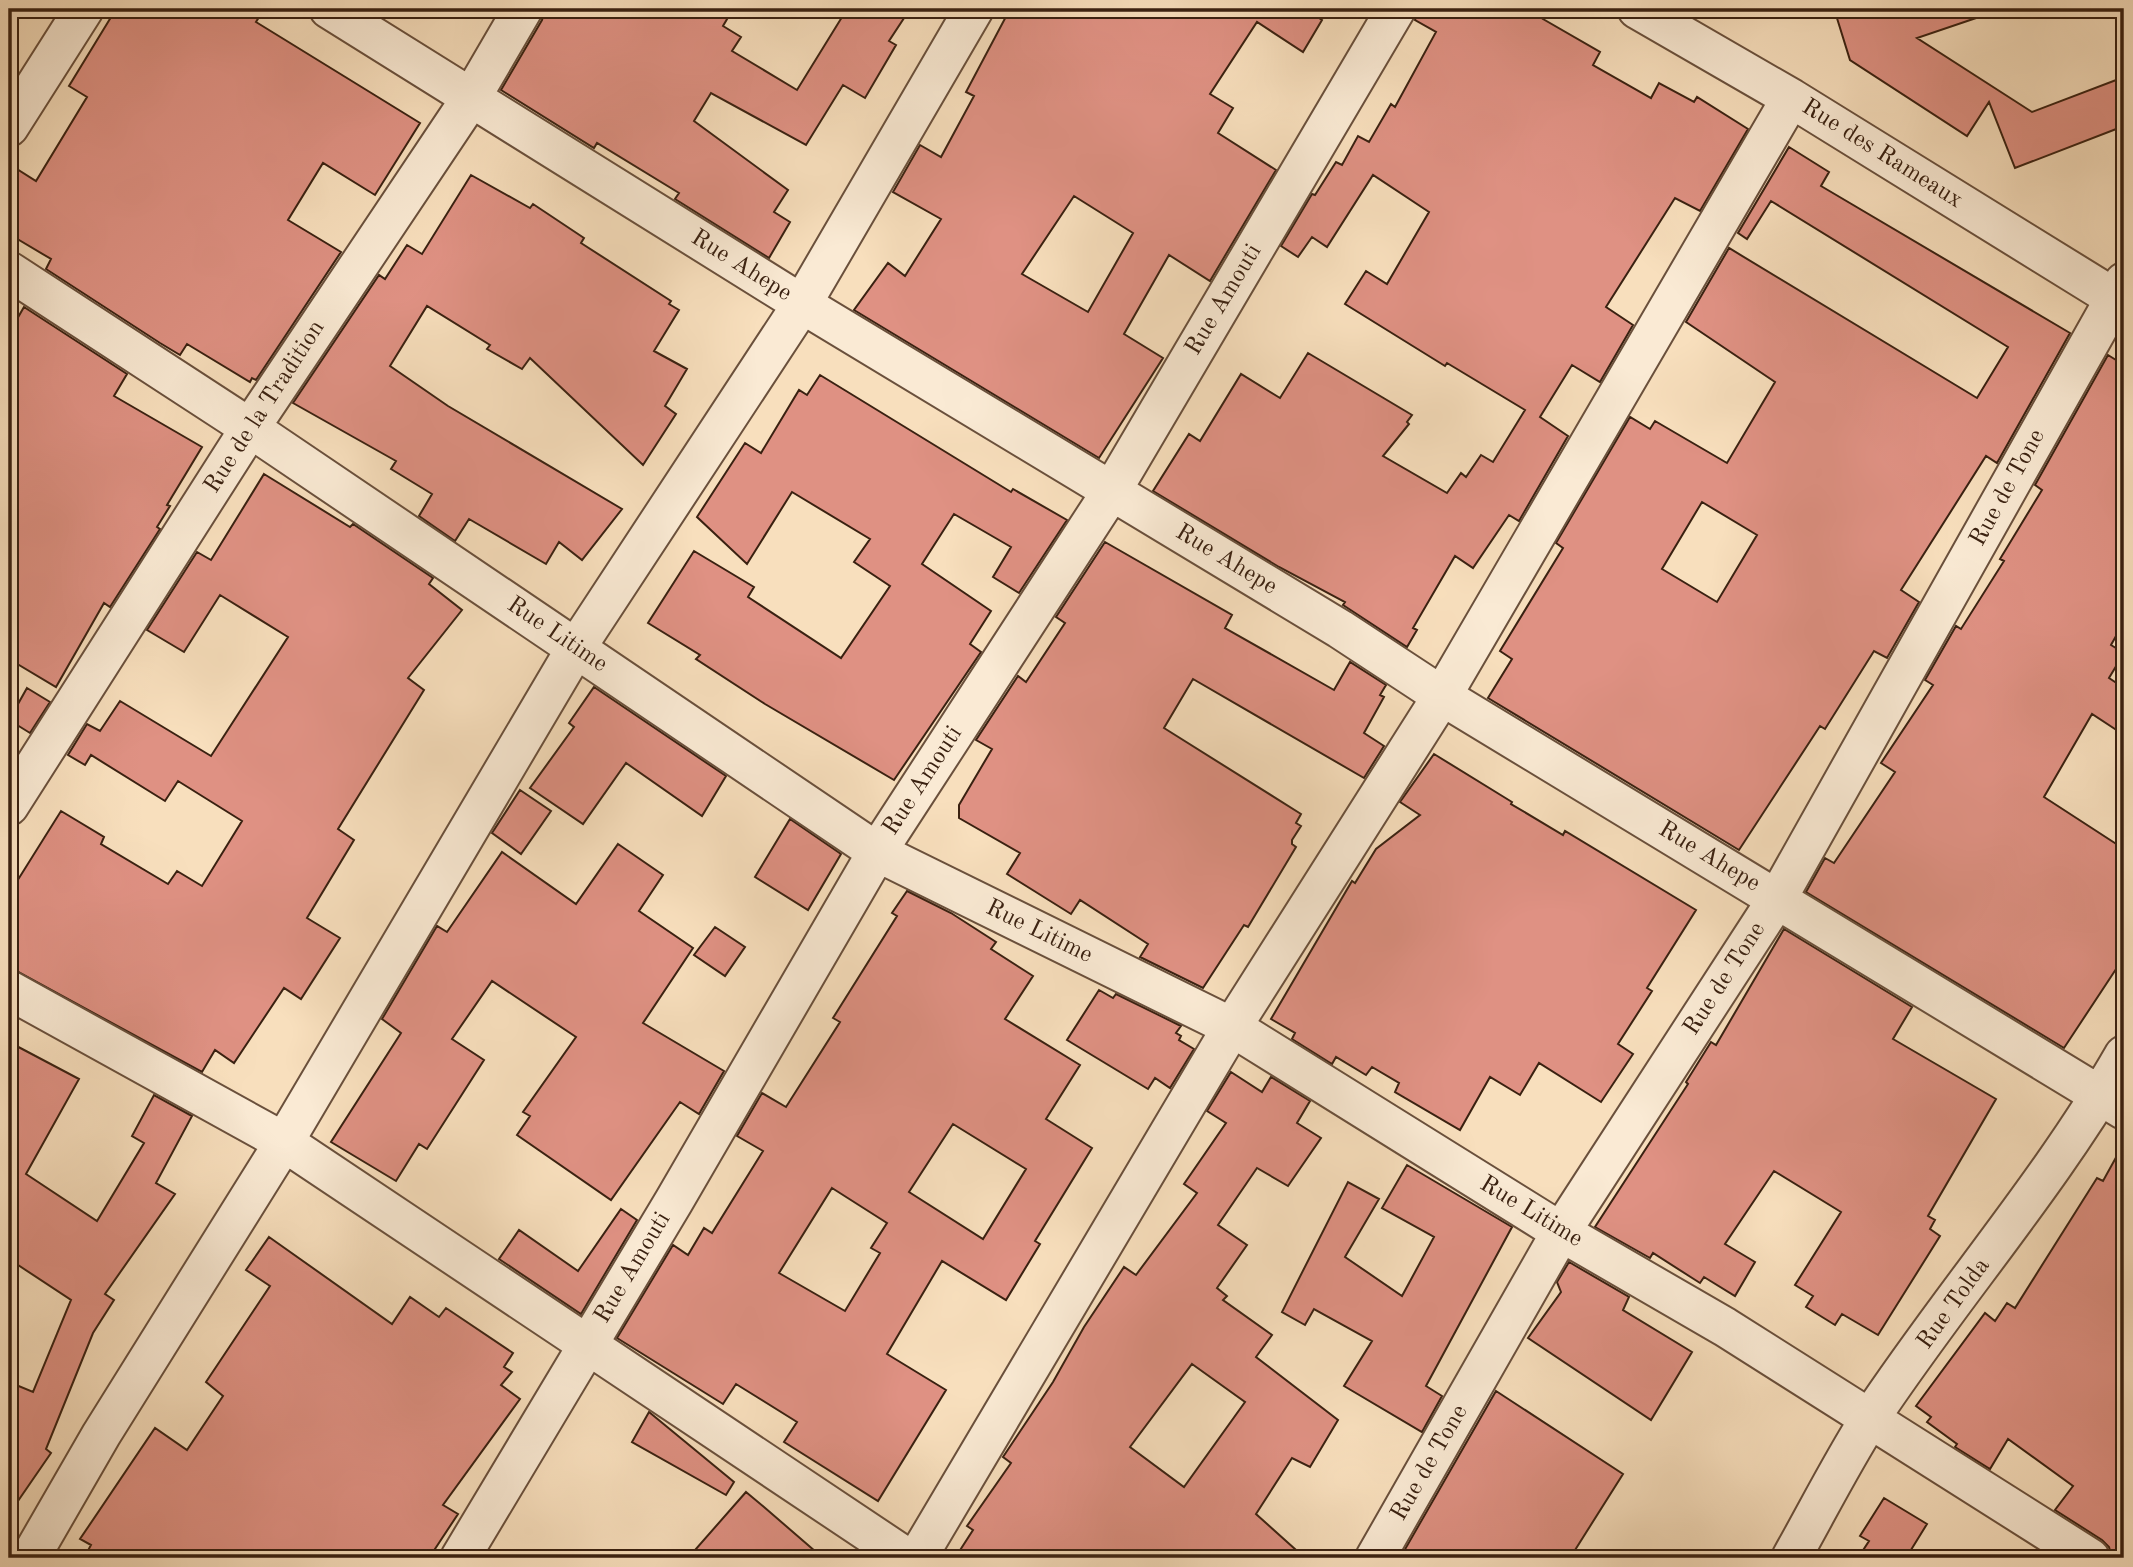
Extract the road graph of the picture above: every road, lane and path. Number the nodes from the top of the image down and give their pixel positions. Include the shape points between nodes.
1 (84, 9) edge
2 (328, 9) edge
3 (523, 9) edge
4 (974, 9) edge
5 (1396, 9) edge
6 (1637, 9) edge
7 (471, 98) junction
8 (1791, 98) junction
9 (9, 127) edge
10 (9, 271) edge
11 (2121, 295) edge
12 (802, 304) junction
13 (250, 428) junction
14 (1111, 492) junction
15 (576, 648) junction
16 (1442, 696) junction
17 (9, 806) edge
18 (877, 852) junction
19 (1777, 899) junction
20 (9, 989) edge
21 (1232, 1027) junction
22 (2124, 1055) edge
23 (2113, 1102) edge
24 (284, 1142) junction
25 (1561, 1232) junction
26 (587, 1343) junction
27 (1869, 1420) junction
28 (30, 1558) edge
29 (460, 1558) edge
30 (908, 1558) edge
31 (917, 1558) edge
32 (1375, 1558) edge
33 (1791, 1558) edge
34 (2090, 1558) edge

1 - 9 street
2 - 7 street, Rue Ahepe
3 - 7 street, Rue de la Tradition
4 - 12 street
5 - 14 street, Rue Amouti
6 - 8 street, Rue des Rameaux
7 - 12 street, Rue Ahepe
7 - 13 street, Rue de la Tradition
8 - 11 street, Rue des Rameaux
8 - 16 street
10 - 13 street, Rue Litime
11 - 19 street, Rue de Tone
12 - 14 street, Rue Ahepe
12 - 15 street
13 - 15 street, Rue Litime
13 - 17 street, Rue de la Tradition
14 - 16 street, Rue Ahepe via 1340,629
14 - 18 street, Rue Amouti
15 - 18 street, Rue Litime
15 - 24 street
16 - 19 street, Rue Ahepe
16 - 21 street
18 - 21 street, Rue Litime
18 - 26 street, Rue Amouti
19 - 23 street, Rue Ahepe
19 - 25 street, Rue de Tone
20 - 24 street
21 - 25 street, Rue Litime
21 - 31 street
22 - 23 street, Rue Tolda
23 - 27 street, Rue Tolda
24 - 26 street
24 - 28 street via 101,1435
25 - 27 street, Rue Litime via 1725,1327
25 - 32 street, Rue de Tone
26 - 29 street, Rue Amouti
26 - 30 street
27 - 33 street, Rue Tolda
27 - 34 street, Rue Litime

